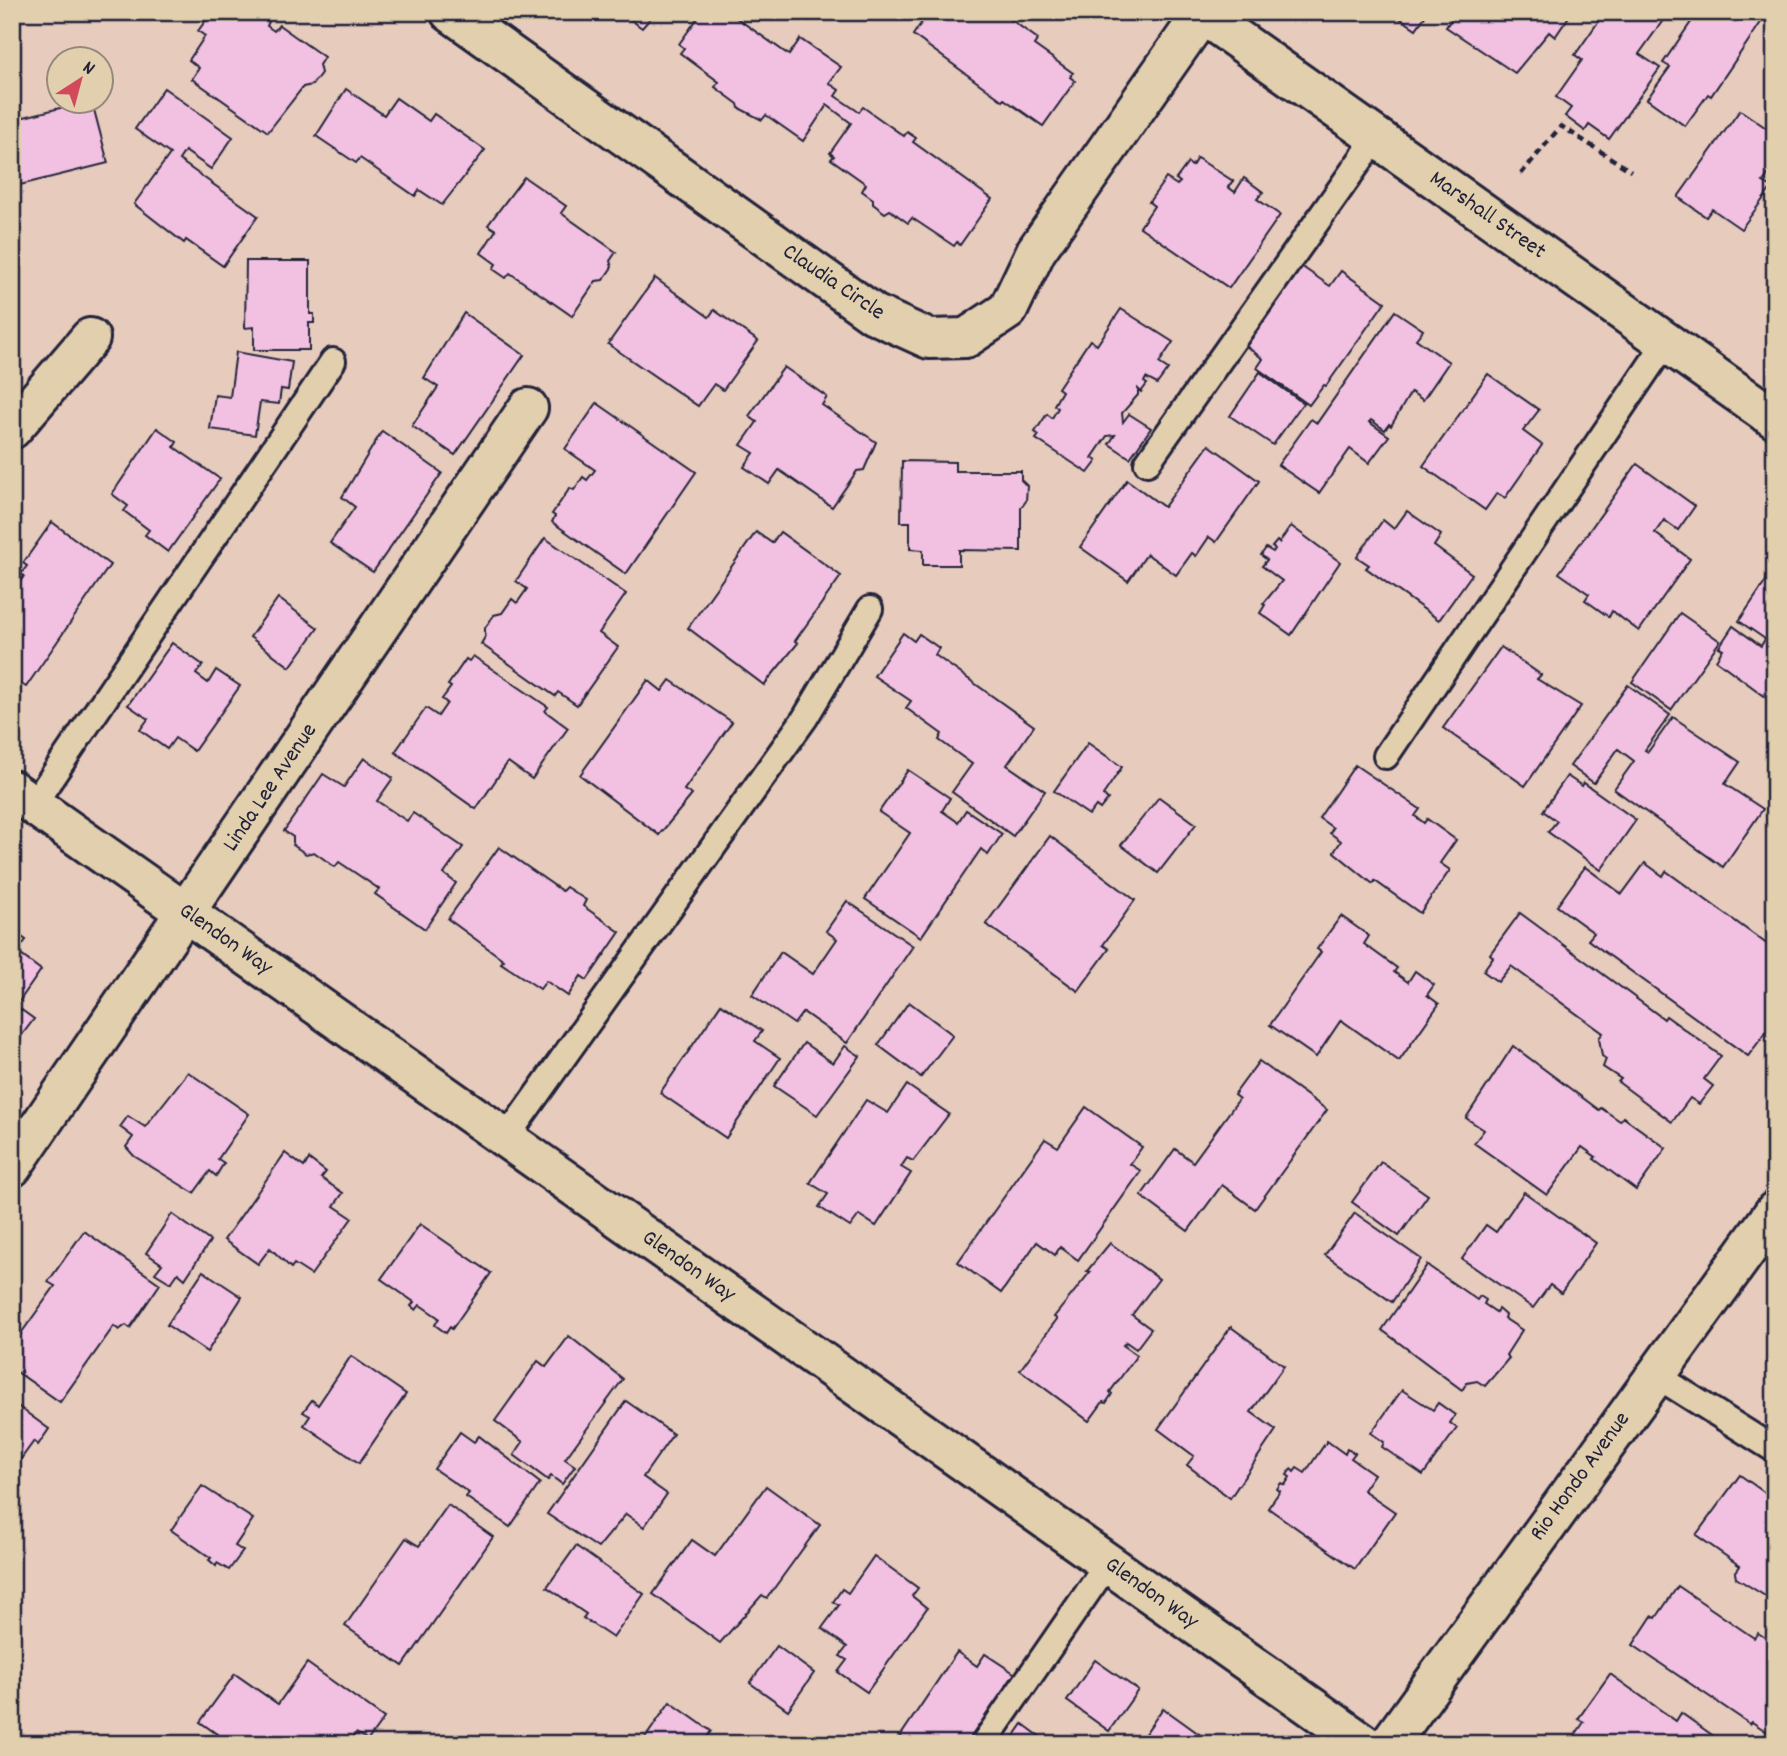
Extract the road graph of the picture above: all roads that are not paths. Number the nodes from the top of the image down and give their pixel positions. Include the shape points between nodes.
1 (450, 12) edge
2 (1201, 13) edge
3 (1376, 138) junction
4 (90, 338) dead end
5 (1667, 342) junction
6 (333, 361) dead end
7 (528, 408) dead end
8 (1775, 419) edge
9 (12, 429) edge
10 (1147, 463) dead end
11 (870, 609) dead end
12 (1386, 756) dead end
13 (23, 797) edge
14 (187, 914) junction
15 (506, 1138) junction
16 (12, 1167) edge
17 (1775, 1211) edge
18 (1654, 1374) junction
19 (1775, 1450) edge
20 (1108, 1563) junction
21 (983, 1744) edge
22 (1364, 1744) edge
23 (1389, 1744) edge

1 - 2 street, Claudia Circle via 874,314 929,339 966,338 1008,310 1035,250
2 - 3 street, Marshall Street
3 - 5 street, Marshall Street
3 - 10 lane
4 - 9 street
5 - 8 street, Marshall Street
5 - 12 lane
6 - 13 lane
7 - 14 street, Linda Lee Avenue
11 - 15 lane via 805,718
13 - 14 street, Glendon Way
14 - 15 street, Glendon Way
14 - 16 street, Linda Lee Avenue
15 - 20 street, Glendon Way
17 - 18 street, Rio Hondo Avenue
18 - 19 lane
18 - 23 street, Rio Hondo Avenue
20 - 21 lane
20 - 22 street, Glendon Way

